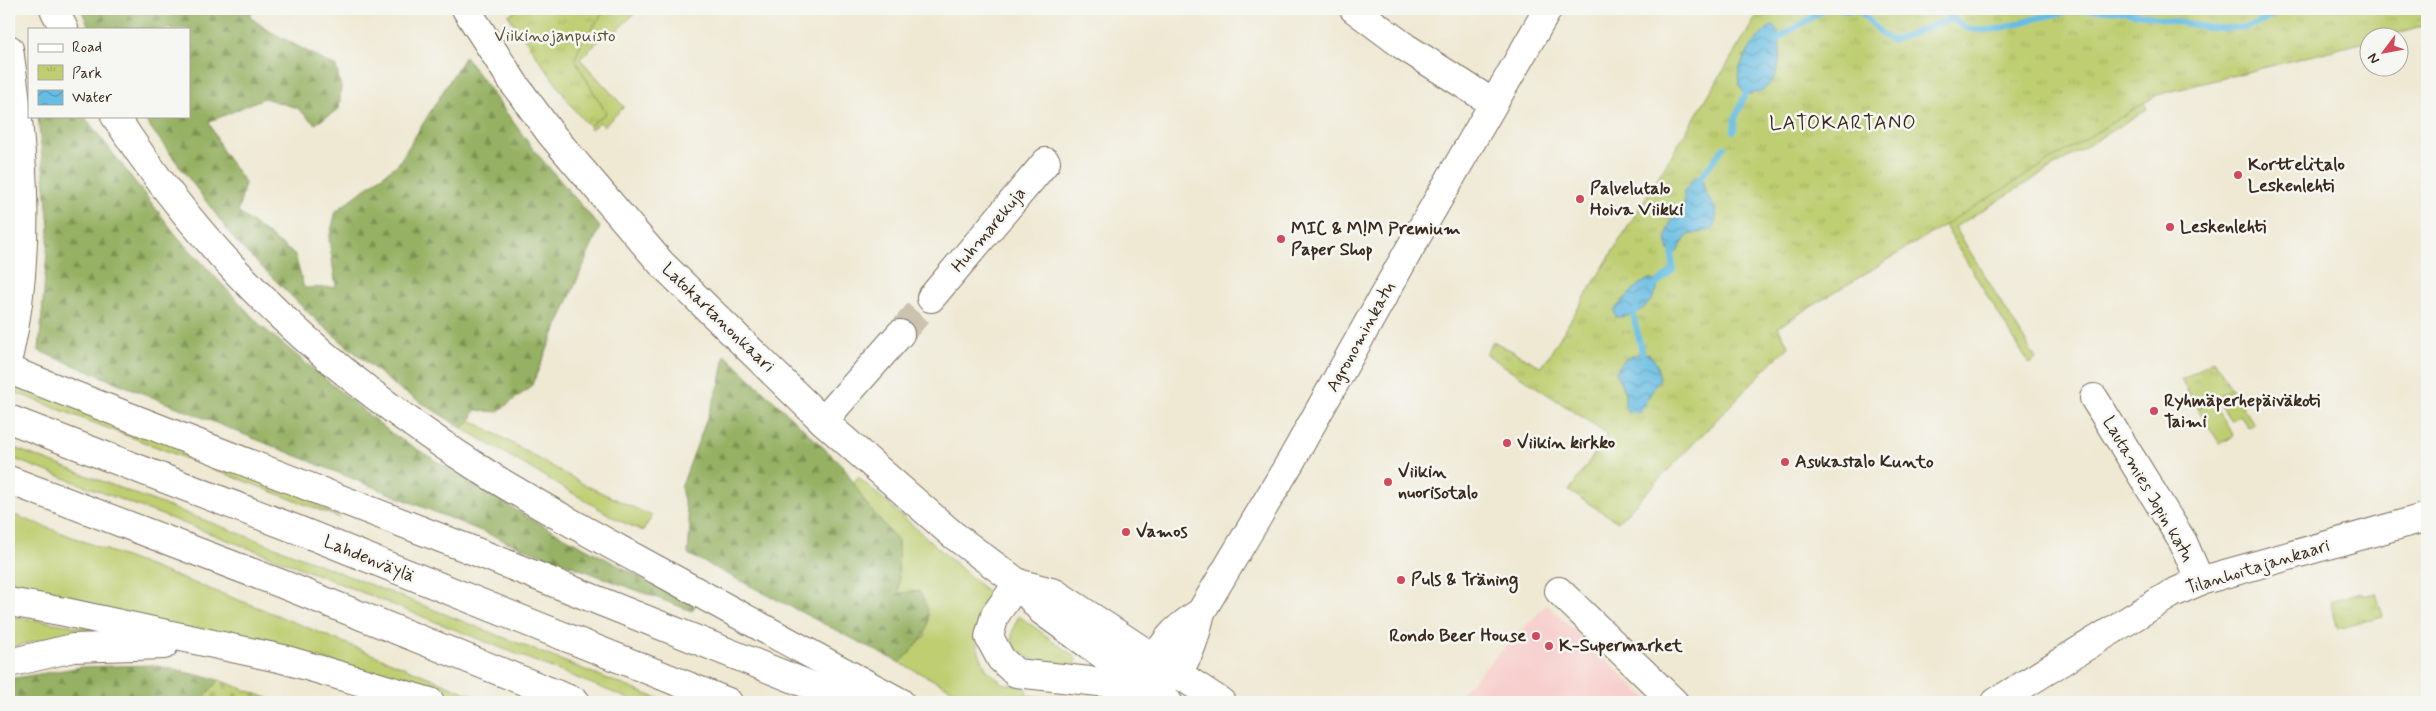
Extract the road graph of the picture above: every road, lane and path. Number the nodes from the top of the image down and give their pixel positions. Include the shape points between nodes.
1 (54, 9) edge
2 (466, 9) edge
3 (1354, 9) edge
4 (1548, 9) edge
5 (64, 28) edge
6 (9, 49) edge
7 (1493, 103) junction
8 (116, 118) edge
9 (1046, 162) dead end
10 (932, 298) tunnel mouth
11 (900, 334) tunnel mouth
12 (11, 344) edge
13 (9, 370) edge
14 (2094, 398) dead end
15 (9, 419) edge
16 (823, 421) junction
17 (9, 480) edge
18 (2427, 518) edge
19 (2200, 581) junction
20 (1018, 583) junction
21 (1559, 591) dead end
22 (9, 602) edge
23 (283, 659) junction
24 (9, 663) edge
25 (1165, 666) junction
26 (1159, 695) edge
27 (430, 702) edge
28 (576, 702) edge
29 (728, 702) edge
30 (852, 702) edge
31 (900, 702) edge
32 (1221, 702) edge
33 (1674, 702) edge
34 (1996, 702) edge

1 - 5 main road
2 - 16 main road, Latokartanonkaari via 515,86 582,173 661,263
3 - 7 main road via 1405,47
4 - 7 main road, Agronominkatu
6 - 12 main road via 24,179 23,252
7 - 25 main road, Agronominkatu via 1295,455 1201,612 1195,638
8 - 31 main road via 191,222 230,267 344,373 423,432 567,520
9 - 10 main road, Huhmarekuja
11 - 16 main road
13 - 30 main road via 469,548
14 - 19 main road, Lautamies Jopin katu via 2183,542
15 - 29 main road, Lahdenväylä via 298,530
16 - 20 main road, Latokartanonkaari via 952,534
17 - 28 main road via 282,584
18 - 19 main road, Tilanhoitajankaari
19 - 34 main road, Tilanhoitajankaari via 2171,594
20 - 25 main road, Latokartanonkaari via 1055,593
20 - 26 main road, Latokartanonkaari via 1042,611
20 - 26 main road via 995,615 989,637 1001,660 1016,673
21 - 33 main road
22 - 23 main road
23 - 24 main road via 155,644 73,648
23 - 27 main road
25 - 26 main road
25 - 32 main road, Latokartanonkaari

